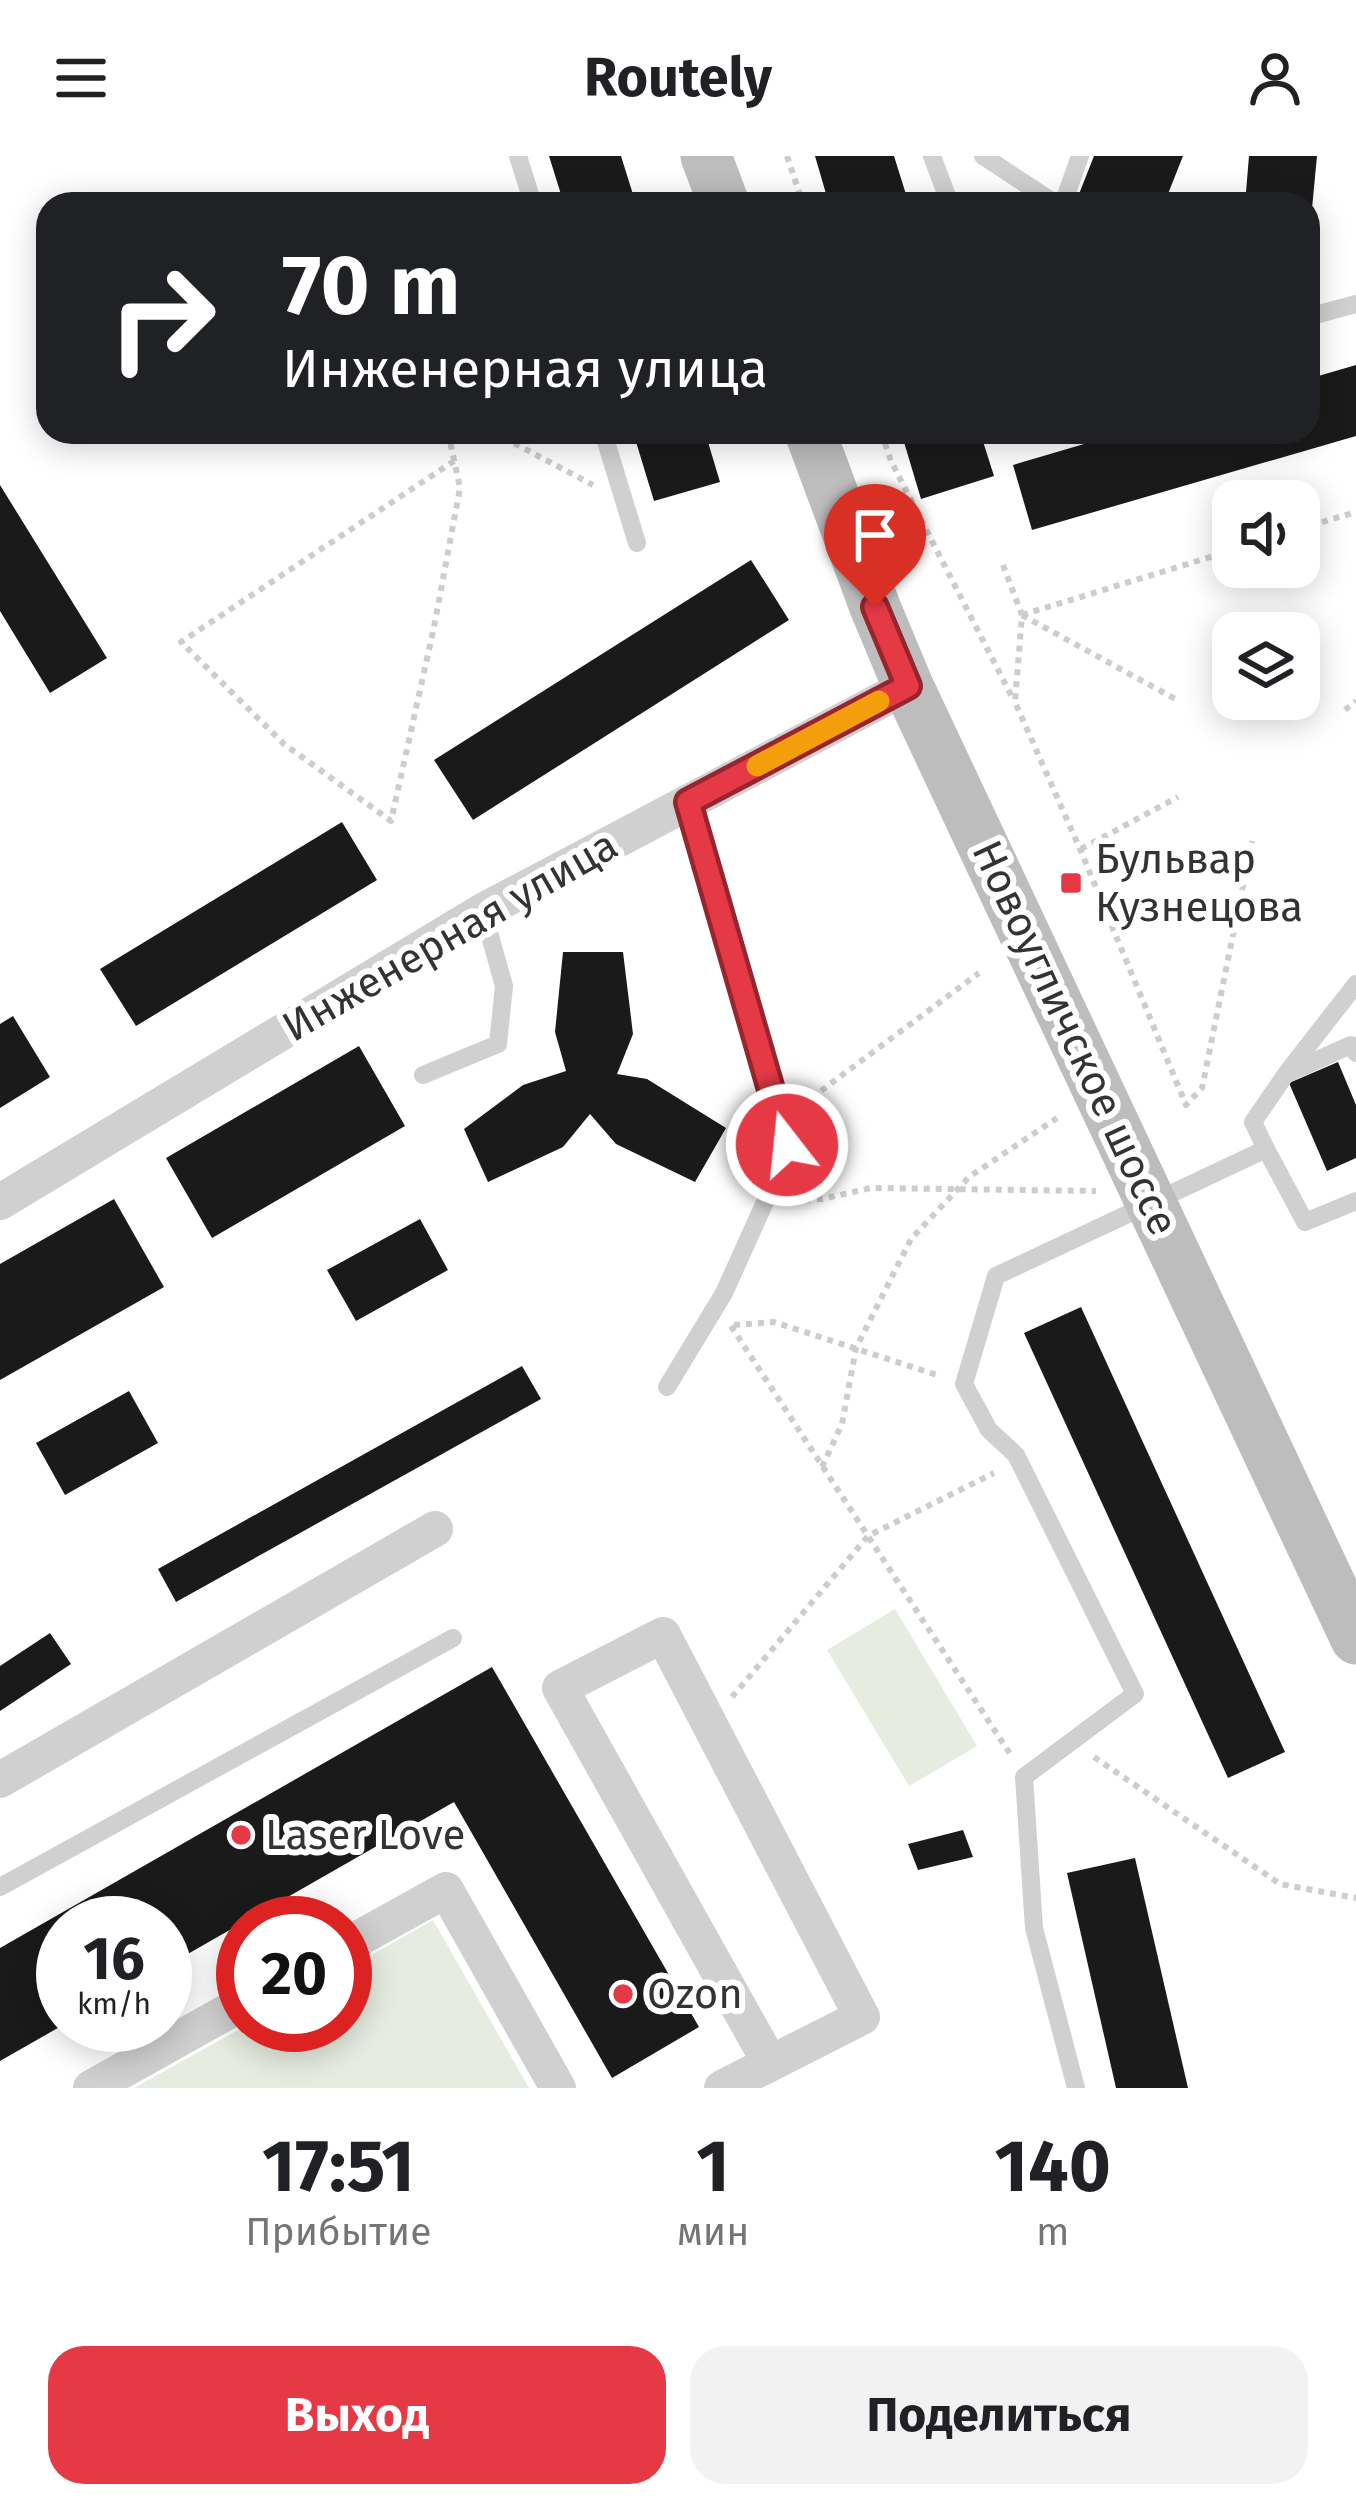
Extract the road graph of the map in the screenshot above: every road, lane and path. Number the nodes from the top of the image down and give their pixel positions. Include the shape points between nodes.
1 (518, 156) edge
2 (706, 156) edge
3 (787, 156) edge
4 (932, 156) edge
5 (983, 156) edge
6 (1080, 156) edge
7 (529, 192) edge
8 (720, 192) edge
9 (799, 192) edge
10 (946, 192) edge
11 (1040, 192) edge
12 (1064, 192) edge
13 (1356, 304) edge
14 (1320, 314) edge
15 (450, 444) edge
16 (516, 444) edge
17 (607, 444) edge
18 (814, 444) edge
19 (885, 444) edge
20 (454, 461) junction
21 (624, 500) junction
22 (1356, 512) edge
23 (1320, 523) edge
24 (637, 543) dead end
25 (1212, 556) edge
26 (1003, 565) dead end
27 (1022, 614) junction
28 (908, 686) junction
29 (1179, 700) dead end
30 (1356, 701) edge
31 (1015, 702) junction
32 (1345, 710) dead end
33 (1178, 797) dead end
34 (688, 802) junction
35 (1252, 841) dead end
36 (1080, 849) junction
37 (483, 911) junction
38 (979, 973) dead end
39 (1356, 984) edge
40 (1356, 1053) edge
41 (1286, 1074) junction
42 (422, 1075) dead end
43 (1057, 1118) dead end
44 (780, 1121) junction
45 (1266, 1149) junction
46 (956, 1189) junction
47 (1096, 1191) dead end
48 (1356, 1201) edge
49 (0, 1202) edge
50 (765, 1202) junction
51 (1154, 1203) junction
52 (724, 1293) junction
53 (730, 1326) junction
54 (856, 1348) junction
55 (964, 1384) junction
56 (667, 1387) dead end
57 (1019, 1460) junction
58 (822, 1466) junction
59 (435, 1529) dead end
60 (868, 1536) junction
61 (453, 1638) dead end
62 (1356, 1639) edge
63 (709, 1724) junction
64 (1071, 1741) junction
65 (1024, 1777) junction
66 (0, 1780) edge
67 (0, 1886) edge
68 (1356, 1898) edge
69 (372, 1931) edge
70 (216, 2018) edge
71 (770, 2063) junction
72 (91, 2088) edge
73 (558, 2088) edge
74 (722, 2088) edge
75 (1076, 2088) edge

1 - 7 lane
2 - 8 main road
3 - 9 path
4 - 10 lane
5 - 11 lane
6 - 12 lane
13 - 14 lane
15 - 20 path
16 - 21 path
17 - 21 lane
18 - 28 main road, Новоугличское шоссе
19 - 31 path
20 - 20 path via 460,488 391,821 284,744 181,642
21 - 24 lane
22 - 23 path
25 - 27 path
26 - 27 path
27 - 29 path
27 - 31 path
28 - 34 street, Инженерная улица
28 - 51 main road, Новоугличское шоссе
30 - 32 path
31 - 36 path
33 - 36 path
34 - 37 street, Инженерная улица
34 - 44 lane
35 - 36 path via 1202,1088 1186,1105
37 - 42 lane via 504,986 498,1044
37 - 49 street, Инженерная улица
38 - 44 path
39 - 41 lane
40 - 41 lane via 1352,1045
41 - 45 lane via 1253,1122
43 - 46 path
44 - 50 lane via 787,1145
45 - 48 lane via 1305,1222
45 - 51 lane
46 - 47 path
46 - 50 path via 871,1188
46 - 54 path via 911,1239
50 - 52 lane
51 - 55 lane via 997,1276
51 - 62 main road, Новоугличское шоссе
52 - 53 path
52 - 56 lane
53 - 54 path via 774,1322
53 - 58 path
54 - 55 path
54 - 58 path via 842,1424
55 - 57 lane via 988,1430
57 - 60 path
57 - 64 lane via 1135,1694
58 - 60 path
59 - 66 street
60 - 63 path
60 - 65 path
61 - 67 lane
63 - 71 street via 862,2017
63 - 71 street via 663,1636 560,1688
64 - 65 lane
64 - 68 path via 1280,1884
65 - 75 lane via 1034,1928
69 - 73 street via 446,1890
70 - 72 street
71 - 74 street

